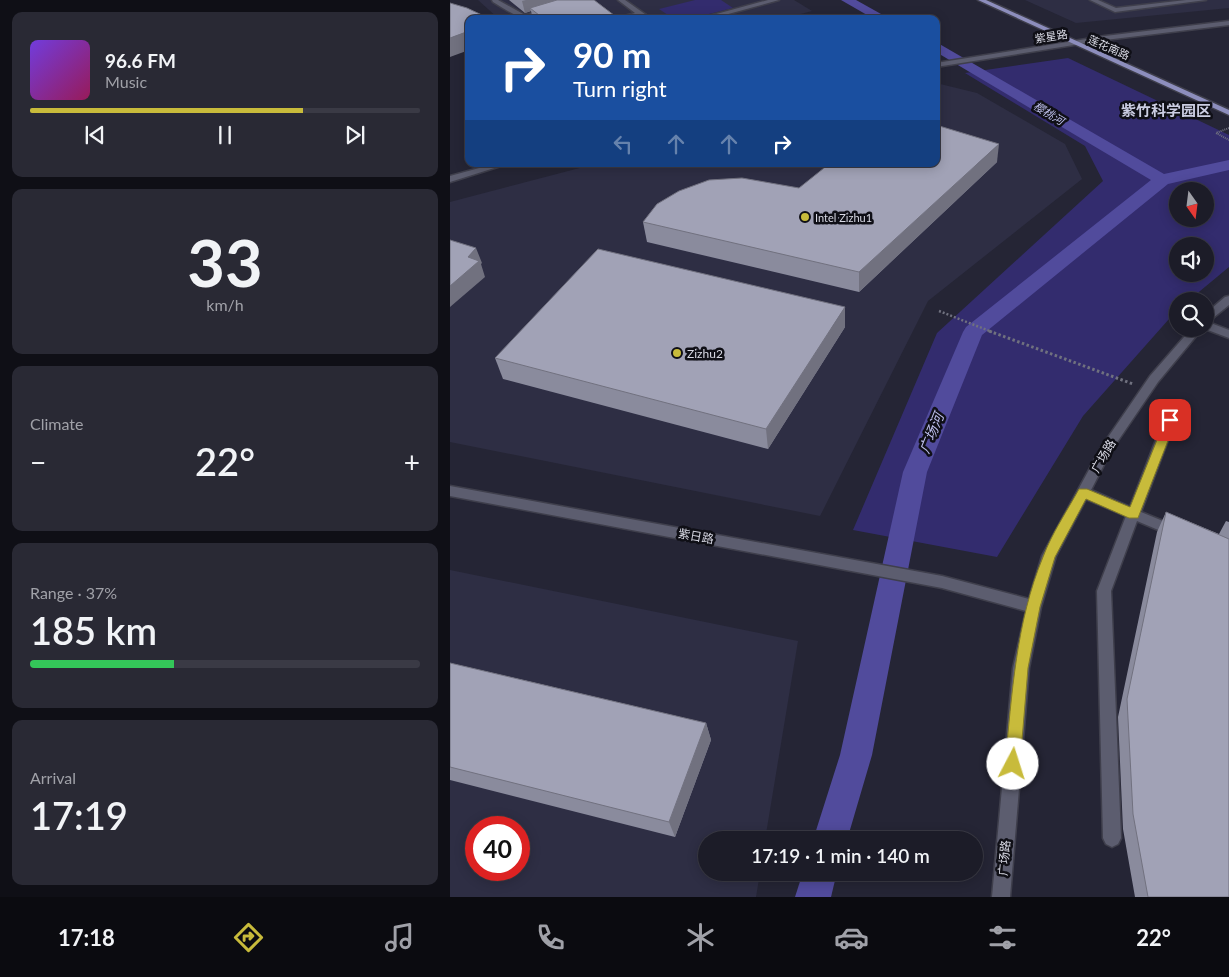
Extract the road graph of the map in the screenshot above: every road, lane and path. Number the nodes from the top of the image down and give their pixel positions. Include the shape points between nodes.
1 (621, 0) edge
2 (733, 0) edge
3 (776, 0) edge
4 (981, 0) edge
5 (1093, 0) edge
6 (1203, 0) edge
7 (495, 1) edge
8 (560, 8) edge
9 (746, 8) junction
10 (641, 13) junction
11 (521, 15) edge
12 (536, 15) edge
13 (633, 15) edge
14 (644, 15) edge
15 (723, 15) edge
16 (1229, 23) edge
17 (1074, 44) junction
18 (940, 64) edge
19 (1229, 113) edge
20 (1229, 128) edge
21 (1229, 140) edge
22 (492, 167) edge
23 (450, 179) edge
24 (1229, 299) edge
25 (939, 310) dead end
26 (1214, 312) edge
27 (1214, 328) edge
28 (1229, 334) edge
29 (1190, 337) edge
30 (1147, 389) junction
31 (1170, 420) dead end
32 (450, 491) edge
33 (1083, 492) junction
34 (1134, 514) junction
35 (1187, 537) edge
36 (1034, 607) junction
37 (1112, 838) dead end
38 (1000, 897) edge

1 - 10 street
2 - 9 street
3 - 9 street
4 - 17 main road, 莲花南路
5 - 6 street via 1115,10
7 - 11 street
8 - 12 street
9 - 15 street
10 - 13 street
10 - 14 street
16 - 17 street, 紫星路
17 - 18 street, 紫星路
17 - 19 main road, 莲花南路
20 - 21 path via 1216,134
22 - 23 street
24 - 26 street
25 - 30 path via 1031,348
27 - 28 street
29 - 30 street, 广场路
30 - 33 street, 广场路 via 1106,449
31 - 34 street
32 - 36 street, 紫日路 via 942,582
33 - 34 street
33 - 36 street, 广场路 via 1049,556
34 - 35 street
34 - 37 street via 1104,591
36 - 38 street, 广场路 via 1021,668

